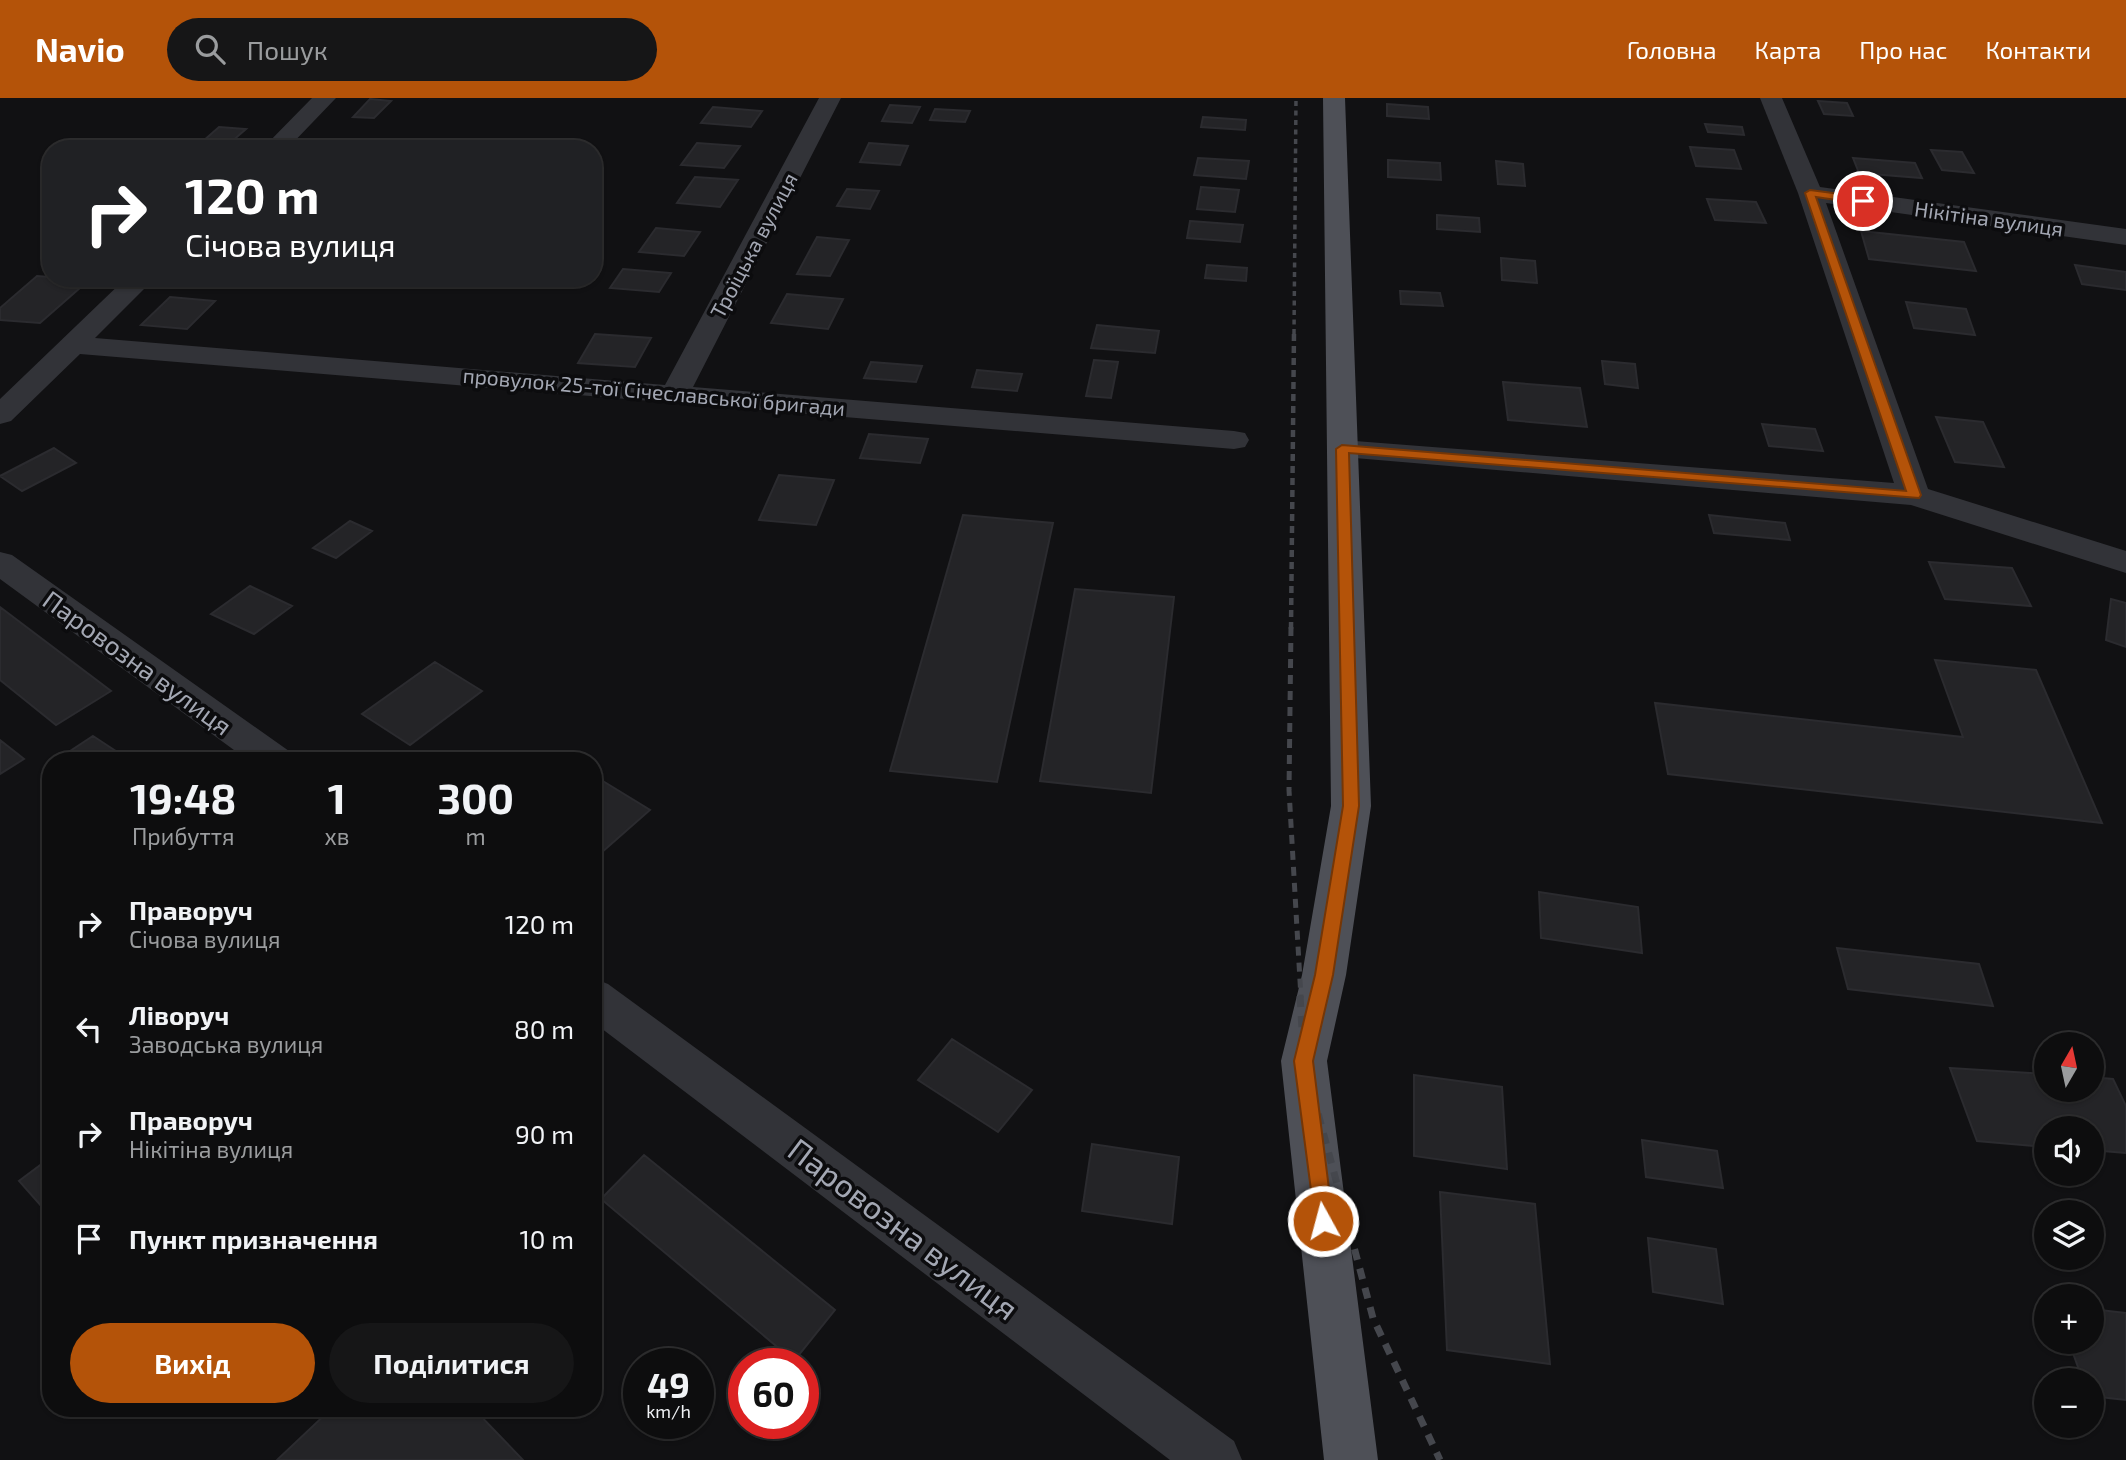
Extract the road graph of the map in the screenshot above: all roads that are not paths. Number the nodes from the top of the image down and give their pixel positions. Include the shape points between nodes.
1 (325, 98) edge
2 (830, 98) edge
3 (1334, 98) edge
4 (1771, 98) edge
5 (283, 140) edge
6 (1810, 193) junction
7 (2126, 237) edge
8 (133, 287) edge
9 (74, 345) junction
10 (676, 393) junction
11 (0, 415) edge
12 (1234, 440) dead end
13 (1342, 449) junction
14 (1914, 495) junction
15 (2126, 562) edge
16 (0, 563) edge
17 (263, 752) edge
18 (602, 1004) edge
19 (1215, 1460) edge
20 (1352, 1460) edge

1 - 5 street
2 - 10 street, Троїцька вулиця
3 - 13 main road
4 - 6 street
6 - 7 street, Нікітіна вулиця
6 - 14 street
8 - 9 street
9 - 10 street, провулок 25-тої Січеславської бригади
9 - 11 street
10 - 12 street, провулок 25-тої Січеславської бригади
13 - 14 street
13 - 20 main road via 1351,806 1324,975 1304,1061
14 - 15 street
16 - 17 street, Паровозна вулиця
18 - 19 street, Паровозна вулиця

